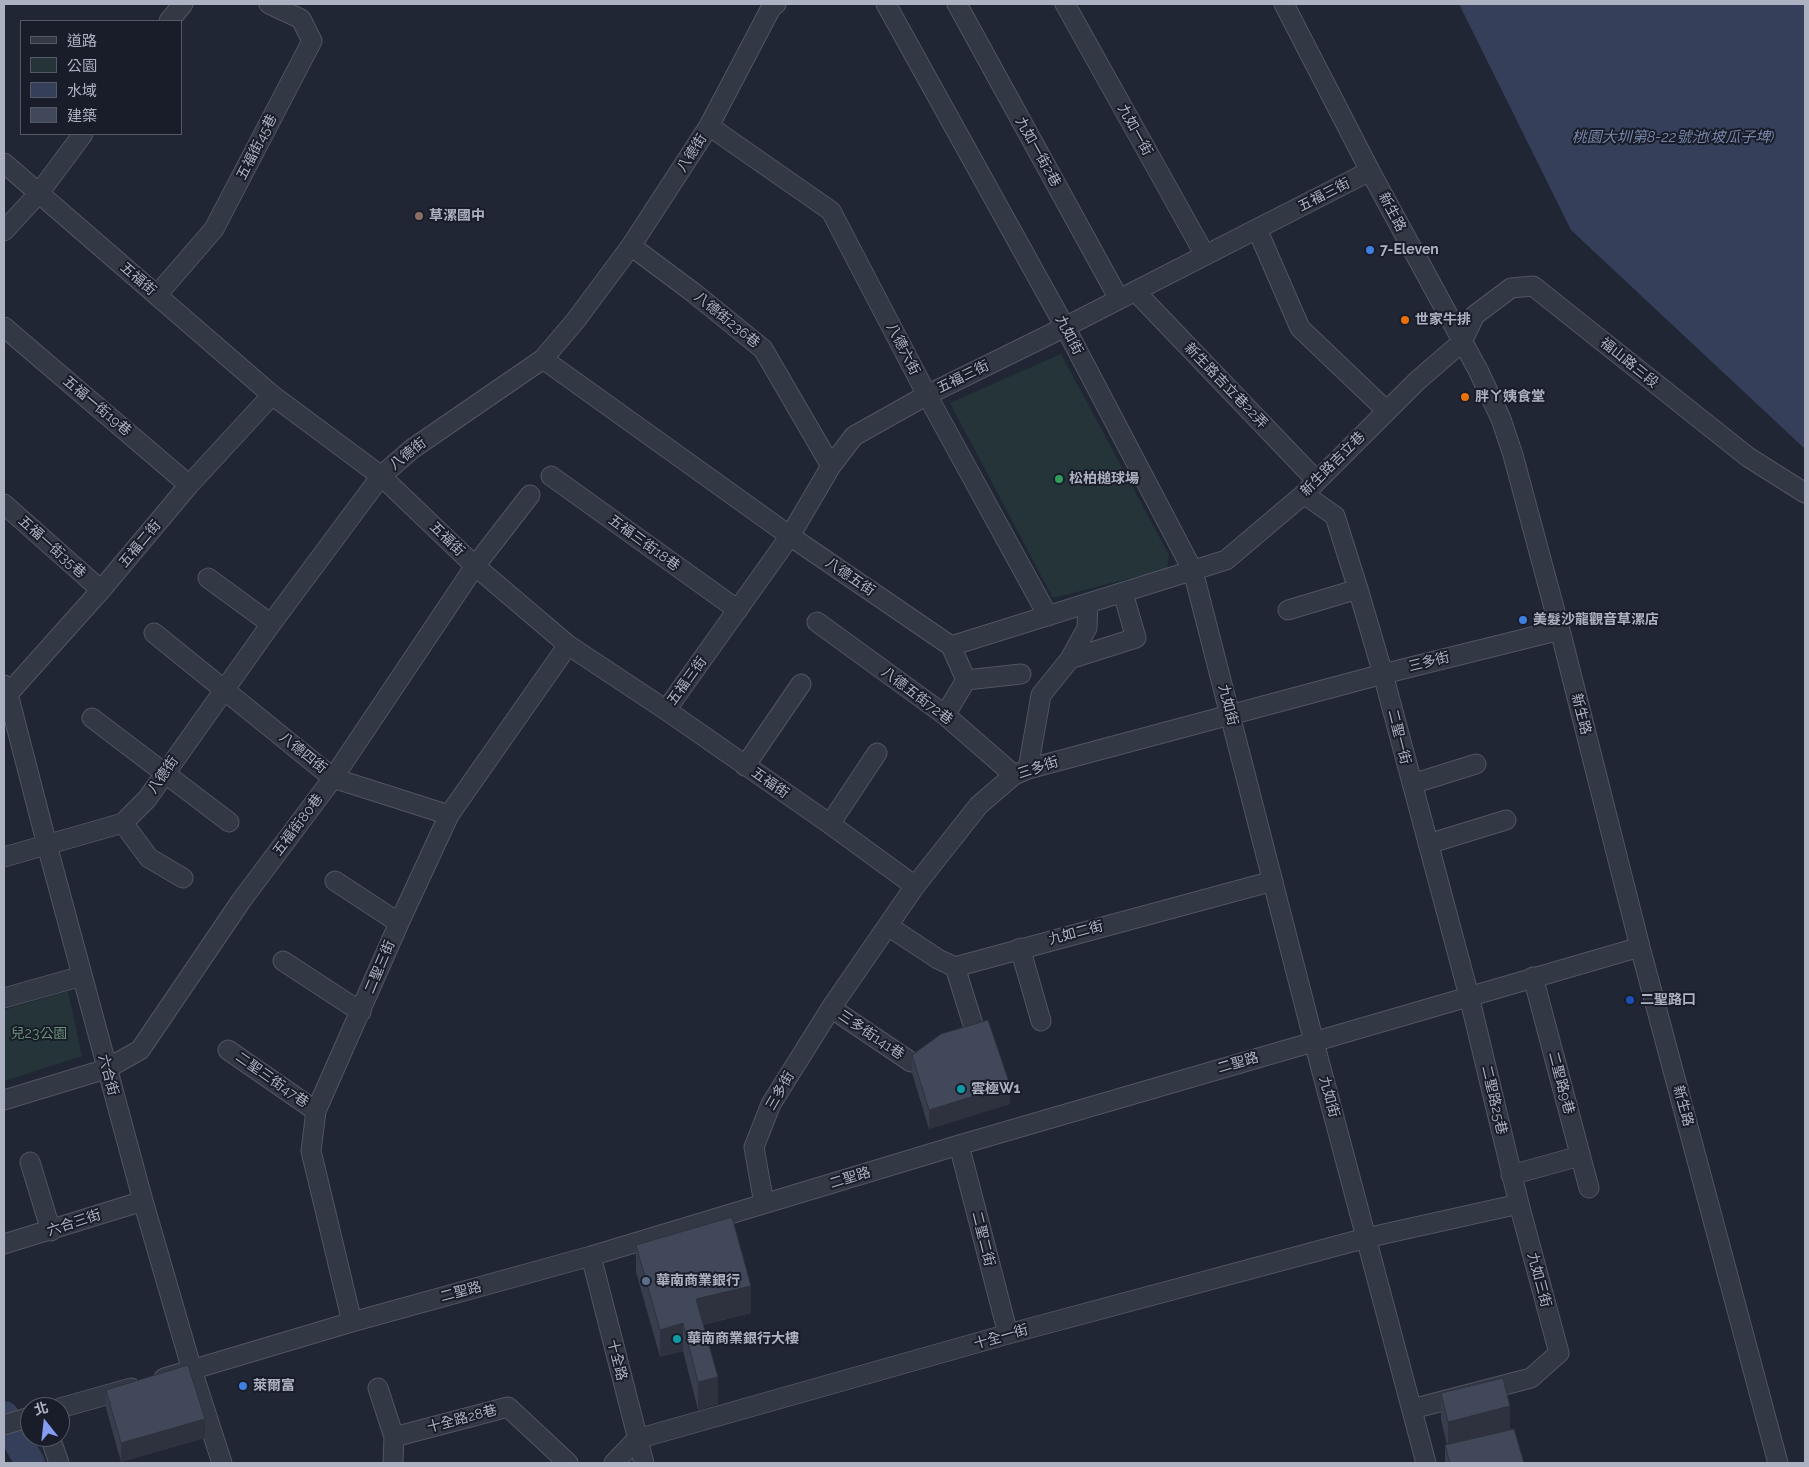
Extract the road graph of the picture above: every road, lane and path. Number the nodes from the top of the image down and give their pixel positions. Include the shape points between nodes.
1 (183, 4) edge
2 (269, 4) edge
3 (776, 4) edge
4 (886, 4) edge
5 (957, 4) edge
6 (1065, 4) edge
7 (1284, 4) edge
8 (170, 20) edge
9 (708, 126) junction
10 (82, 135) edge
11 (4, 163) edge
12 (1370, 171) junction
13 (38, 193) junction
14 (1256, 229) junction
15 (4, 231) edge
16 (631, 246) junction
17 (1205, 256) junction
18 (157, 295) junction
19 (1127, 295) junction
20 (4, 327) edge
21 (1065, 327) junction
22 (1462, 342) junction
23 (543, 359) junction
24 (272, 395) junction
25 (927, 395) junction
26 (1386, 411) junction
27 (831, 466) junction
28 (381, 476) junction
29 (551, 476) dead end
30 (189, 485) junction
31 (1310, 487) junction
32 (1805, 493) edge
33 (530, 495) dead end
34 (4, 504) edge
35 (790, 536) junction
36 (475, 566) junction
37 (1193, 571) junction
38 (208, 578) dead end
39 (100, 590) junction
40 (1358, 590) junction
41 (1123, 592) junction
42 (1088, 603) junction
43 (738, 610) junction
44 (1288, 610) dead end
45 (1048, 616) junction
46 (816, 622) dead end
47 (271, 624) junction
48 (1560, 630) junction
49 (154, 633) dead end
50 (568, 645) junction
51 (950, 646) junction
52 (1070, 658) junction
53 (1021, 674) dead end
54 (1383, 674) junction
55 (966, 680) junction
56 (801, 684) dead end
57 (6, 689) edge
58 (224, 690) junction
59 (666, 710) junction
60 (945, 715) junction
61 (1230, 715) junction
62 (92, 718) dead end
63 (877, 754) dead end
64 (1476, 764) dead end
65 (745, 766) junction
66 (1021, 772) junction
67 (164, 773) junction
68 (333, 778) junction
69 (1412, 784) junction
70 (449, 815) junction
71 (1506, 820) dead end
72 (229, 822) dead end
73 (123, 823) junction
74 (830, 824) junction
75 (1428, 844) junction
76 (46, 845) junction
77 (4, 857) edge
78 (183, 878) dead end
79 (335, 881) dead end
80 (1273, 881) junction
81 (914, 886) junction
82 (399, 923) junction
83 (888, 926) junction
84 (1020, 948) junction
85 (1640, 948) junction
86 (283, 961) dead end
87 (955, 967) junction
88 (82, 976) junction
89 (1533, 977) junction
90 (1469, 996) junction
91 (4, 998) edge
92 (832, 1008) junction
93 (361, 1012) junction
94 (1041, 1021) dead end
95 (976, 1034) edge
96 (1314, 1042) junction
97 (228, 1050) dead end
98 (911, 1062) edge
99 (106, 1069) junction
100 (4, 1100) edge
101 (316, 1111) junction
102 (959, 1144) junction
103 (1580, 1156) junction
104 (30, 1162) dead end
105 (1511, 1175) junction
106 (1589, 1188) dead end
107 (144, 1201) junction
108 (764, 1204) junction
109 (1519, 1204) junction
110 (51, 1231) junction
111 (1366, 1238) junction
112 (4, 1244) edge
113 (591, 1256) junction
114 (352, 1322) junction
115 (1008, 1334) junction
116 (192, 1370) junction
117 (378, 1388) dead end
118 (70, 1405) edge
119 (1412, 1409) junction
120 (394, 1437) junction
121 (637, 1439) junction
122 (54, 1447) edge
123 (60, 1463) edge
124 (222, 1463) edge
125 (393, 1463) edge
126 (568, 1463) edge
127 (614, 1463) edge
128 (644, 1463) edge
129 (1426, 1463) edge
130 (1778, 1463) edge

1 - 8 street
2 - 18 street, 五福街45巷 via 301,19 312,42 214,229
3 - 9 street, 八德街
4 - 21 street, 九如街
5 - 19 street, 九如一街2巷
6 - 17 street, 九如一街
7 - 12 street, 新生路
9 - 16 street, 八德街
9 - 25 street, 八德六街 via 831,211
10 - 13 street
11 - 13 street, 五福街
12 - 14 street, 五福三街
12 - 22 street, 新生路
13 - 15 street
13 - 18 street, 五福街
14 - 17 street, 五福三街
14 - 26 street via 1300,328
16 - 23 street, 八德街
16 - 27 street, 八德街236巷 via 763,349
17 - 19 street, 五福三街
18 - 24 street, 五福街
19 - 21 street, 五福三街
19 - 31 street, 新生路吉立巷22弄
20 - 30 street, 五福一街19巷
21 - 25 street, 五福三街
21 - 37 street, 九如街
22 - 26 street, 新生路吉立巷
22 - 32 street, 福山路三段 via 1475,315 1511,288 1533,286 1748,457
22 - 48 street, 新生路 via 1501,418
23 - 28 street, 八德街 via 412,449
23 - 35 street, 八德五街
24 - 28 street, 五福街
24 - 30 street, 五福二街
25 - 27 street, 五福三街 via 854,436
25 - 45 street, 八德六街
26 - 31 street, 新生路吉立巷
27 - 35 street, 五福三街
28 - 36 street, 五福街
28 - 47 street, 八德街
29 - 43 street, 五福三街18巷
30 - 39 street, 五福二街
31 - 37 street, 新生路吉立巷 via 1226,560
31 - 40 street, 二聖一街 via 1335,516
33 - 36 street, 五福街80巷
34 - 39 street, 五福一街35巷
35 - 43 street, 五福三街
35 - 51 street, 八德五街
36 - 50 street, 五福街
36 - 68 street, 五福街80巷
37 - 41 street
37 - 61 street, 九如街
38 - 47 street
39 - 57 street, 五福二街
40 - 44 street
40 - 54 street, 二聖一街
41 - 42 street
41 - 52 street via 1136,638
42 - 45 street
42 - 52 street via 1087,628
43 - 59 street, 五福三街
45 - 51 street
46 - 60 street, 八德五街72巷
47 - 58 street, 八德街
48 - 54 street, 三多街
48 - 85 street, 新生路
49 - 58 street, 八德四街
50 - 59 street, 五福街
50 - 70 street, 二聖三街
51 - 55 street
52 - 66 street via 1041,695
53 - 55 street
54 - 61 street, 三多街
54 - 69 street, 二聖一街
55 - 60 street
56 - 65 street
57 - 76 street, 六合街
58 - 67 street, 八德街
58 - 68 street, 八德四街
59 - 65 street, 五福街
60 - 66 street, 八德五街72巷
61 - 66 street, 三多街
61 - 80 street, 九如街
62 - 67 street
63 - 74 street
64 - 69 street
65 - 74 street, 五福街
66 - 81 street, 三多街 via 979,805
67 - 72 street
67 - 73 street, 八德街 via 147,799
68 - 70 street, 八德四街
68 - 99 street, 五福街80巷 via 241,901 140,1050
69 - 75 street, 二聖一街
70 - 82 street, 二聖三街
71 - 75 street
73 - 76 street, 八德街
73 - 78 street via 149,858
74 - 81 street, 五福街
75 - 90 street, 二聖一街
76 - 77 street, 八德街
76 - 88 street, 六合街
79 - 82 street
80 - 84 street, 九如二街
80 - 96 street, 九如街
81 - 83 street, 三多街
82 - 93 street, 二聖三街
83 - 87 street
83 - 92 street, 三多街
84 - 87 street, 九如二街
84 - 94 street
85 - 89 street, 二聖路
85 - 130 street, 新生路
86 - 93 street
87 - 95 street
88 - 91 street
88 - 99 street, 六合街
89 - 90 street, 二聖路
89 - 103 street, 二聖路9巷
90 - 96 street, 二聖路
90 - 105 street, 二聖路25巷
92 - 98 street, 三多街141巷
92 - 108 street, 三多街 via 770,1104 754,1147
93 - 101 street, 二聖三街
96 - 102 street, 二聖路
96 - 111 street, 九如街
97 - 101 street, 二聖三街47巷
99 - 100 street
99 - 107 street, 六合街
101 - 114 street, 二聖三街 via 311,1151
102 - 108 street, 二聖路
102 - 115 street, 二聖二街
103 - 105 street
103 - 106 street, 二聖路9巷
104 - 110 street
105 - 109 street, 二聖路25巷
107 - 110 street, 六合三街
107 - 116 street, 六合街
108 - 113 street, 二聖路
109 - 111 street
109 - 119 street, 九如三街 via 1559,1353 1531,1378
110 - 112 street, 六合三街
111 - 115 street, 十全一街
111 - 119 street, 九如街
113 - 114 street, 二聖路
113 - 121 street, 十全路
114 - 116 street, 二聖路
115 - 121 street, 十全一街
116 - 118 street, 二聖路
116 - 124 street, 六合街
117 - 120 street
119 - 129 street, 九如街
120 - 125 street
120 - 126 street, 十全路28巷 via 508,1407
121 - 127 street
121 - 128 street, 十全路
122 - 123 street

